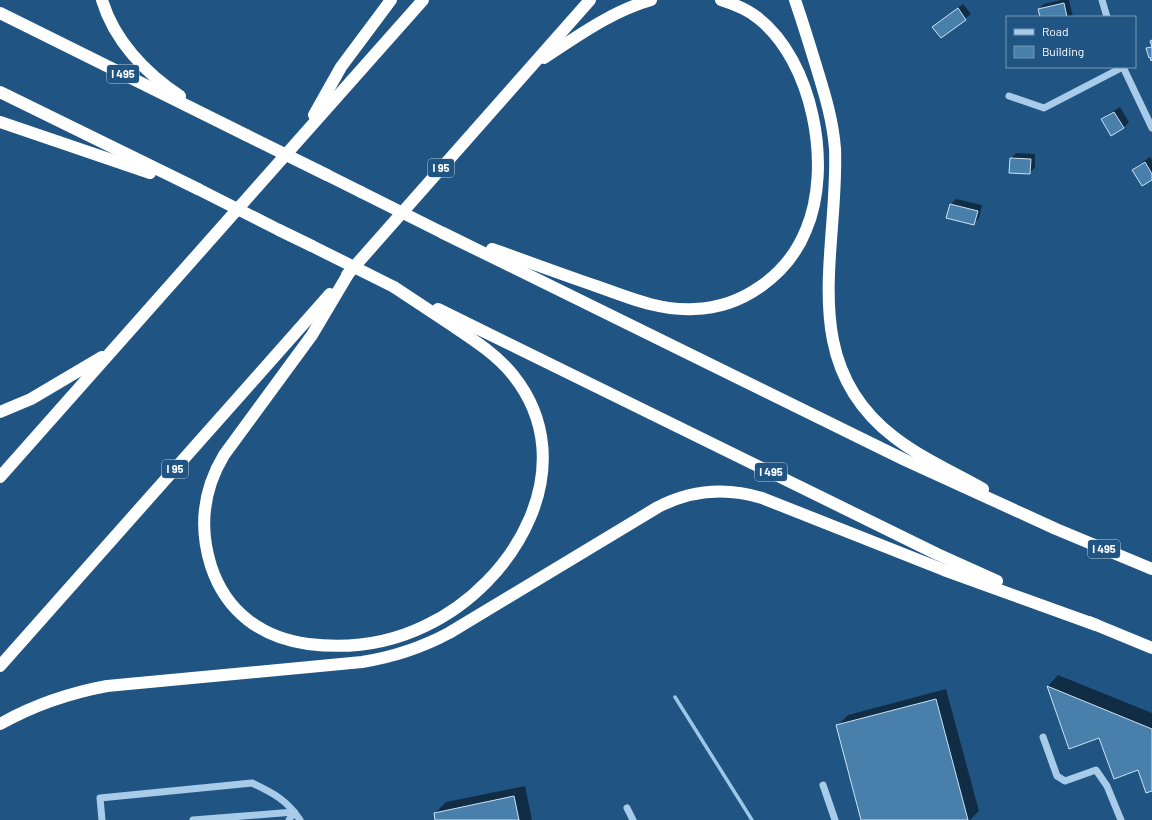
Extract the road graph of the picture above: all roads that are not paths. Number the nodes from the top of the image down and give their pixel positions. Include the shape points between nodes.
1 (102, 0) edge
2 (391, 0) edge
3 (423, 0) edge
4 (590, 0) edge
5 (651, 0) edge
6 (721, 0) edge
7 (796, 0) edge
8 (1102, 0) edge
9 (0, 13) edge
10 (1108, 16) edge
11 (533, 65) junction
12 (1121, 68) edge
13 (1123, 68) edge
14 (0, 92) edge
15 (1009, 96) dead end
16 (0, 122) edge
17 (1152, 128) edge
18 (304, 134) junction
19 (246, 135) junction
20 (198, 190) junction
21 (443, 232) junction
22 (350, 271) junction
23 (394, 287) junction
24 (113, 350) junction
25 (0, 412) edge
26 (0, 477) edge
27 (1056, 529) junction
28 (1152, 569) edge
29 (1096, 625) junction
30 (1152, 648) edge
31 (0, 666) edge
32 (0, 724) edge
33 (1044, 737) dead end
34 (823, 785) dead end
35 (627, 808) dead end
36 (294, 812) junction
37 (102, 820) edge
38 (194, 820) edge
39 (289, 820) edge
40 (300, 820) edge
41 (633, 820) edge
42 (836, 820) edge
43 (1121, 820) edge

1 - 19 highway via 116,32 140,63 183,98
2 - 18 highway via 340,67
3 - 18 highway
4 - 11 highway, I 95
5 - 11 highway via 604,20
6 - 21 highway via 751,13 775,35 800,77 815,129 818,170 809,223 793,255 767,282 722,305 694,310 670,309
7 - 27 highway via 825,95 833,131 835,164 828,303 832,338 845,375 866,409 894,437
8 - 10 street
9 - 19 highway, I 495
11 - 22 highway, I 95
12 - 15 street via 1044,108
13 - 17 street
14 - 20 highway, I 495
16 - 20 highway
18 - 24 highway
19 - 21 highway, I 495, bridge
20 - 23 highway, I 495, bridge
21 - 27 highway, I 495 via 905,460
22 - 23 highway via 312,335 224,455 213,475 205,502 205,542 219,586 230,603 244,617 265,632 283,639 320,645 360,645 398,637 434,622 460,606 494,575 527,524 535,503 543,472 540,430 534,411 519,383 484,347
22 - 31 highway, I 95
23 - 29 highway, I 495 via 937,554
24 - 25 highway via 38,396
24 - 26 highway
27 - 28 highway, I 495
29 - 30 highway, I 495
29 - 32 highway via 944,570 762,498 737,492 711,491 681,497 658,507 449,633 402,653 362,662 107,686 46,702
33 - 43 street via 1057,776 1065,781 1096,770 1107,786
34 - 42 street
35 - 41 street
36 - 37 street via 274,793 252,783 100,798
36 - 38 street
36 - 39 street
36 - 40 street

